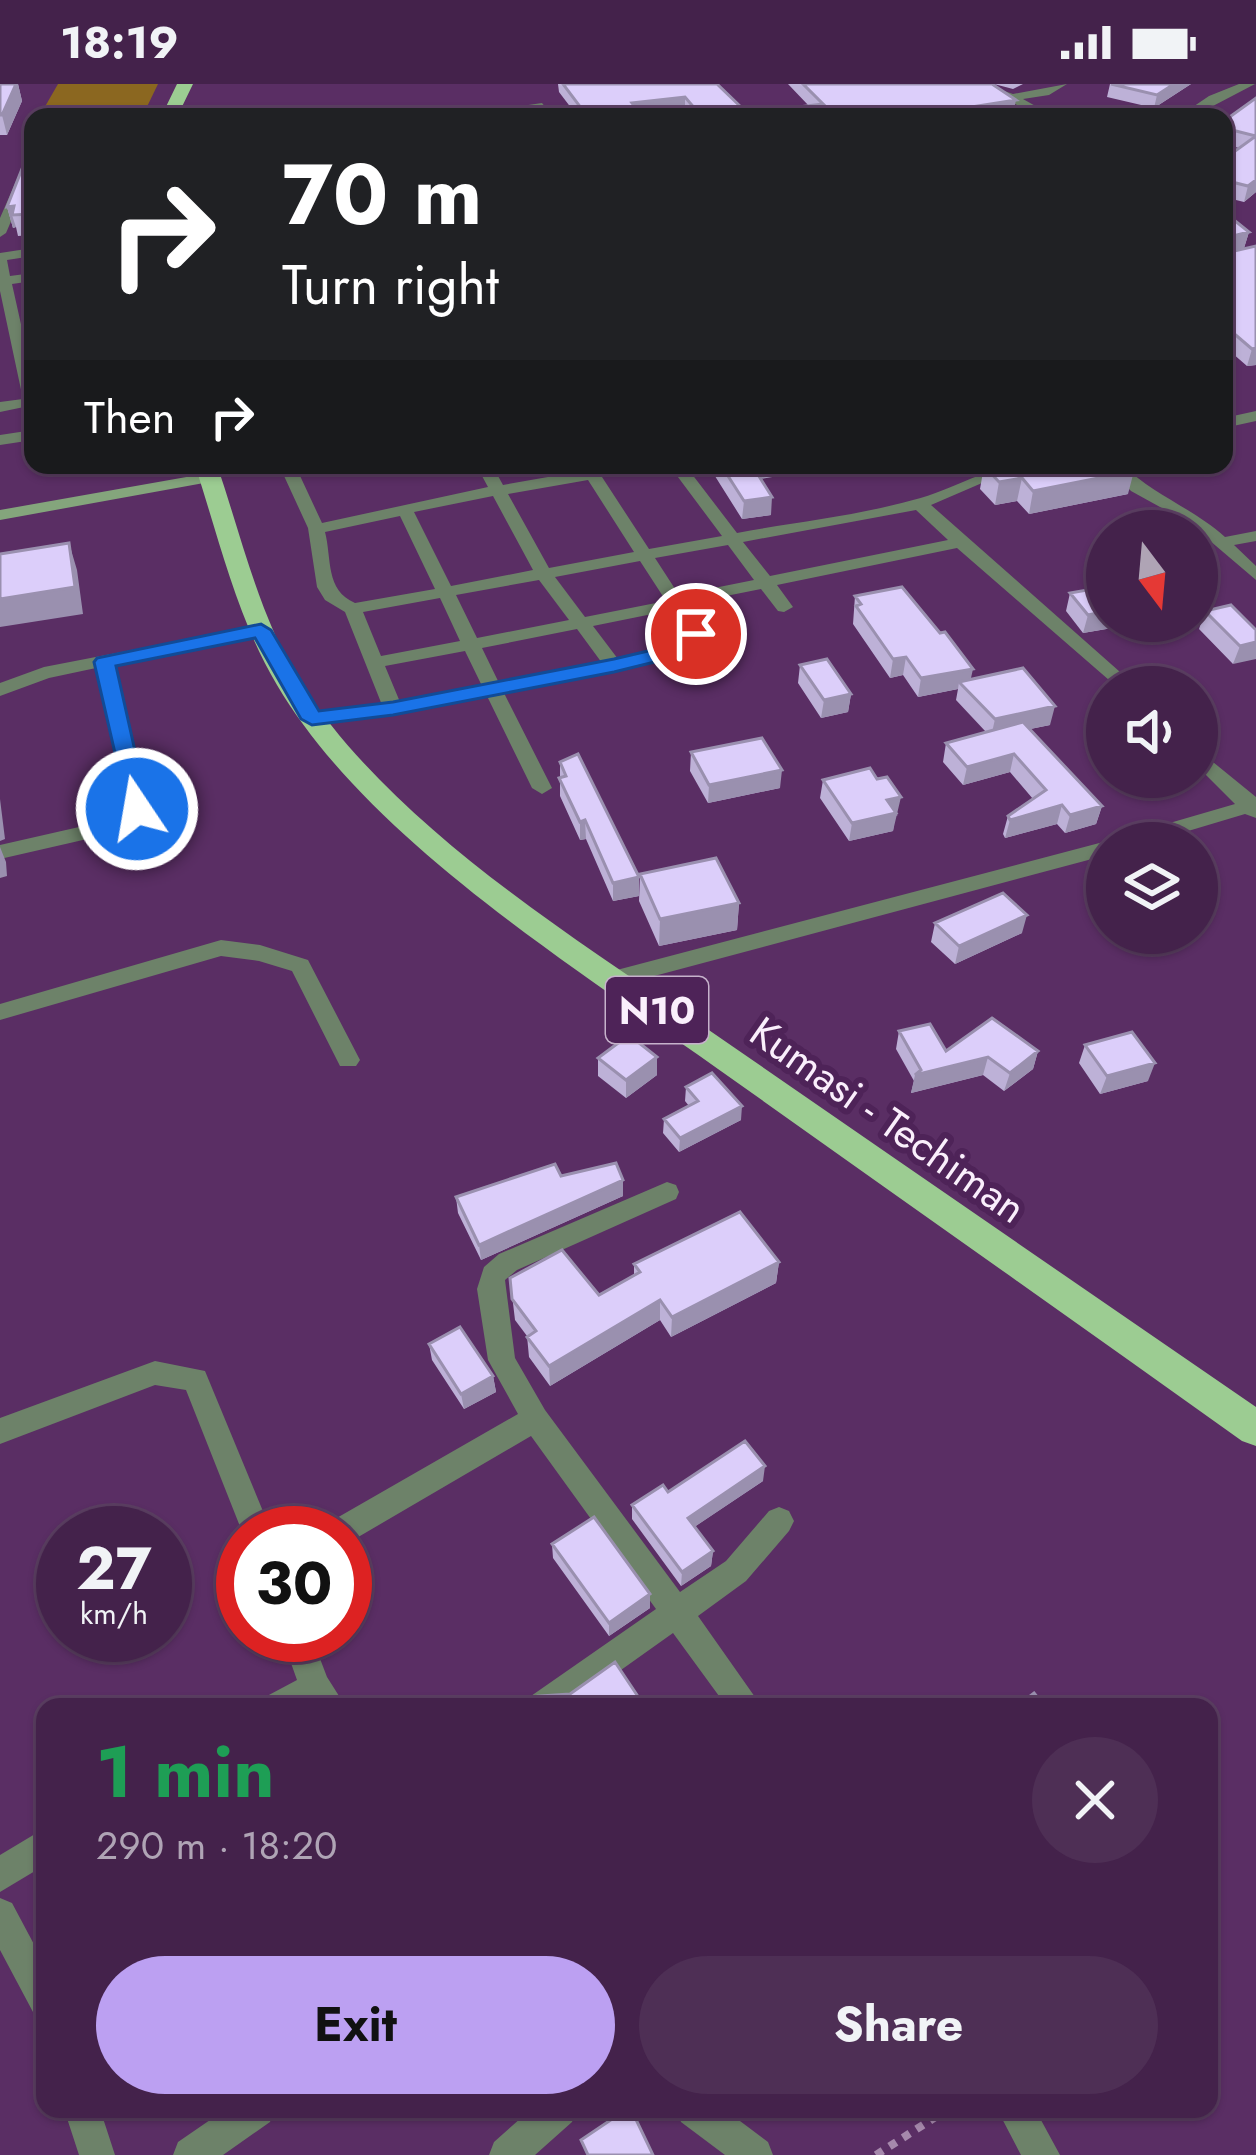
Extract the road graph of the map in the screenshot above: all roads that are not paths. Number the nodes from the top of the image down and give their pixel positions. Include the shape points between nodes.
1 (1061, 84) edge
2 (1249, 84) edge
3 (988, 86) edge
4 (1010, 98) junction
5 (542, 106) dead end
6 (529, 108) edge
7 (1031, 108) edge
8 (1198, 108) edge
9 (24, 178) edge
10 (24, 205) edge
11 (13, 206) junction
12 (0, 233) edge
13 (0, 259) edge
14 (2, 281) edge
15 (5, 309) edge
16 (24, 333) edge
17 (193, 474) edge
18 (208, 474) edge
19 (291, 474) edge
20 (489, 474) edge
21 (574, 474) edge
22 (593, 474) edge
23 (684, 474) edge
24 (993, 474) edge
25 (1121, 474) edge
26 (500, 493) junction
27 (920, 505) junction
28 (404, 508) junction
29 (0, 514) edge
30 (317, 529) junction
31 (1256, 536) edge
32 (733, 539) junction
33 (1220, 542) junction
34 (959, 543) junction
35 (644, 554) junction
36 (543, 574) junction
37 (1256, 574) edge
38 (766, 582) junction
39 (446, 592) junction
40 (676, 602) junction
41 (784, 607) dead end
42 (353, 609) junction
43 (583, 621) junction
44 (261, 630) junction
45 (472, 644) junction
46 (104, 662) junction
47 (375, 663) junction
48 (614, 665) junction
49 (1103, 666) edge
50 (495, 689) junction
51 (0, 690) edge
52 (393, 709) junction
53 (312, 719) junction
54 (1218, 775) edge
55 (542, 788) dead end
56 (1254, 808) edge
57 (1202, 822) edge
58 (0, 852) edge
59 (1086, 854) edge
60 (613, 979) junction
61 (0, 1012) edge
62 (348, 1060) dead end
63 (667, 1192) dead end
64 (535, 1419) junction
65 (1256, 1429) edge
66 (0, 1431) edge
67 (246, 1506) edge
68 (372, 1513) edge
69 (778, 1521) dead end
70 (679, 1611) junction
71 (307, 1662) edge
72 (322, 1697) edge
73 (555, 1698) edge
74 (740, 1698) edge
75 (36, 1852) edge
76 (0, 1875) edge
77 (0, 1915) edge
78 (36, 1983) edge
79 (85, 2118) edge
80 (244, 2118) edge
81 (549, 2118) edge
82 (706, 2118) edge
83 (1020, 2118) edge
84 (97, 2155) edge
85 (191, 2155) edge
86 (507, 2155) edge
87 (755, 2155) edge
88 (1042, 2155) edge

1 - 4 street
2 - 8 street
3 - 4 street
4 - 7 street
5 - 6 street
9 - 11 street
10 - 11 street
11 - 12 street
13 - 14 street
14 - 15 street
15 - 16 street
17 - 29 main road
18 - 44 highway, Kumasi - Techiman / N10
19 - 30 street
20 - 26 street
21 - 26 street
22 - 35 street
23 - 32 street
24 - 27 street
25 - 33 street
26 - 28 street
26 - 36 street
27 - 32 street
27 - 34 street
28 - 30 street
28 - 39 street
30 - 42 street via 324,590
31 - 33 street
32 - 35 street
32 - 38 street
33 - 37 street
34 - 38 street
34 - 49 street
35 - 36 street
35 - 40 street
36 - 39 street
36 - 43 street
38 - 40 street
38 - 41 street
39 - 42 street
39 - 45 street
40 - 43 street
40 - 48 street via 696,634 692,643
42 - 47 street
43 - 45 street
43 - 48 street
44 - 46 street
44 - 53 highway, Kumasi - Techiman / N10
45 - 47 street
45 - 50 street
46 - 51 street
46 - 58 street via 137,809 131,822
47 - 52 street
48 - 50 street
50 - 52 street
50 - 55 street
52 - 53 street
53 - 60 highway, Kumasi - Techiman / N10 via 358,776 445,854
54 - 56 street
56 - 57 street
59 - 60 street
60 - 65 highway, Kumasi - Techiman / N10
61 - 62 street via 220,948 260,953 300,966
63 - 64 street via 493,1275 502,1360
64 - 68 street
64 - 70 street
66 - 67 street via 155,1373 195,1380
69 - 70 street via 736,1571
70 - 73 street
70 - 74 street
71 - 72 street
75 - 76 street
77 - 78 street
79 - 84 street
80 - 85 street
81 - 86 street
82 - 87 street
83 - 88 street

